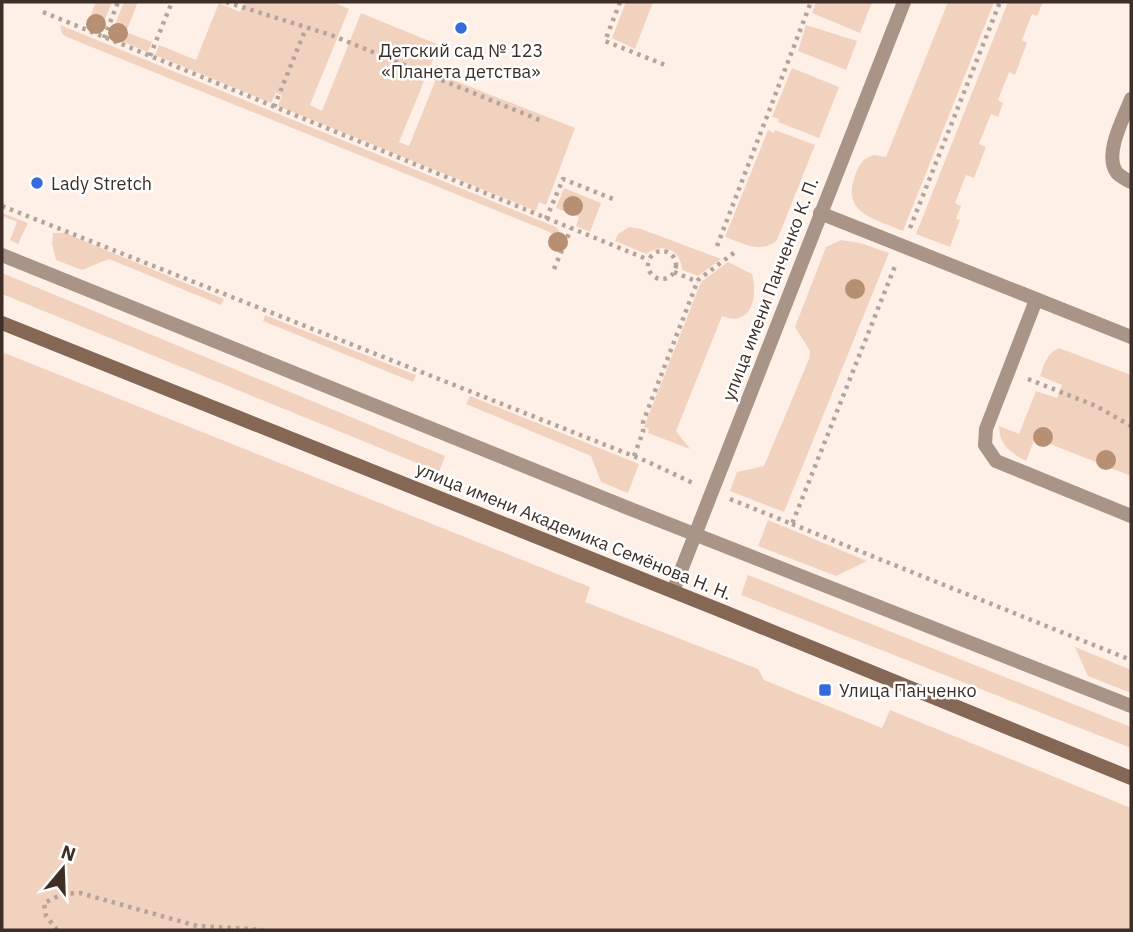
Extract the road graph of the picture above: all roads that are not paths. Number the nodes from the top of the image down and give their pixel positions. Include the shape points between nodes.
1 (904, 2) edge
2 (1131, 99) edge
3 (1131, 182) edge
4 (820, 213) junction
5 (2, 255) edge
6 (1036, 299) junction
7 (2, 323) edge
8 (1131, 337) edge
9 (1131, 516) edge
10 (695, 534) junction
11 (673, 591) junction
12 (1131, 706) edge
13 (1131, 778) edge

1 - 4 street, улица имени Панченко К. П.
2 - 3 street via 1112,158 1117,173
4 - 6 street
4 - 10 street, улица имени Панченко К. П.
5 - 10 street
6 - 8 street
6 - 9 street via 986,429 985,445 996,461
7 - 11 main road, улица имени Академика Семёнова Н. Н.
10 - 11 street, улица имени Панченко К. П.
10 - 12 street
11 - 13 main road, улица имени Академика Семёнова Н. Н.

